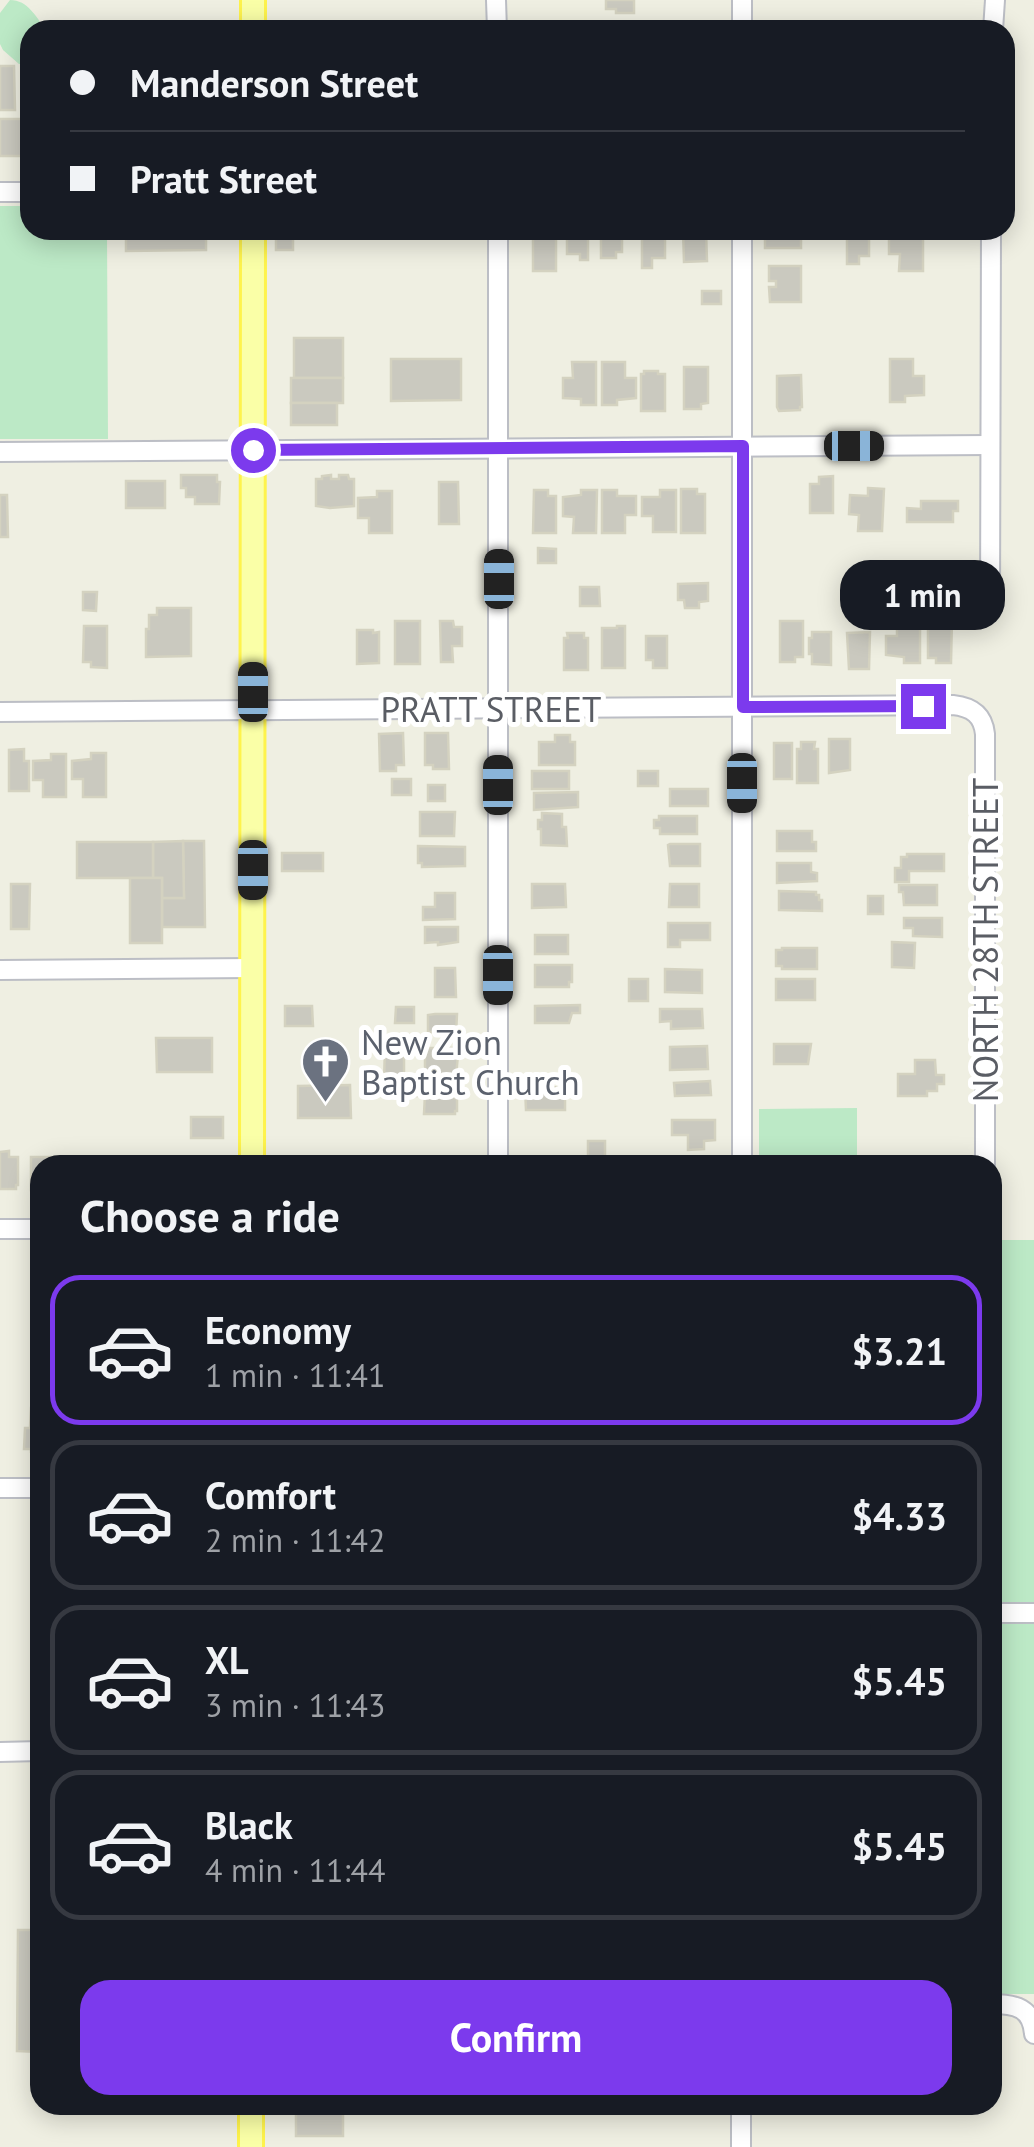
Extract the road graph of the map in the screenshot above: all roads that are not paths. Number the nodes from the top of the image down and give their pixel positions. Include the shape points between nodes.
1 (253, 240) edge
2 (498, 240) edge
3 (742, 240) edge
4 (991, 240) edge
5 (990, 445) junction
6 (743, 446) junction
7 (499, 448) junction
8 (253, 450) junction
9 (0, 452) edge
10 (990, 610) dead end
11 (743, 707) junction
12 (498, 709) junction
13 (253, 711) junction
14 (0, 712) edge
15 (979, 716) joint
16 (252, 968) junction
17 (0, 970) edge
18 (252, 1155) edge
19 (498, 1155) edge
20 (742, 1155) edge
21 (985, 1155) edge
22 (0, 1229) edge
23 (30, 1229) edge
24 (0, 1488) edge
25 (30, 1488) edge
26 (1002, 1613) edge
27 (1034, 1613) edge
28 (30, 1751) edge
29 (0, 1752) edge
30 (1002, 2004) edge
31 (1034, 2034) edge
32 (251, 2115) edge
33 (741, 2115) edge
34 (251, 2147) edge
35 (741, 2147) edge

1 - 8 main road
2 - 7 street
3 - 6 street
4 - 5 street
5 - 6 street
5 - 10 street
6 - 7 street
6 - 11 street
7 - 8 street
7 - 12 street
8 - 9 street
8 - 13 main road
11 - 12 street, PRATT STREET
11 - 15 street, PRATT STREET via 953,706
11 - 20 street
12 - 13 street, PRATT STREET
12 - 19 street
13 - 14 street, PRATT STREET
13 - 16 main road
15 - 21 street, NORTH 28TH STREET via 986,734
16 - 17 street
16 - 18 main road
22 - 23 street
24 - 25 street
26 - 27 street
28 - 29 street
30 - 31 street via 1026,2011
32 - 34 main road
33 - 35 street

